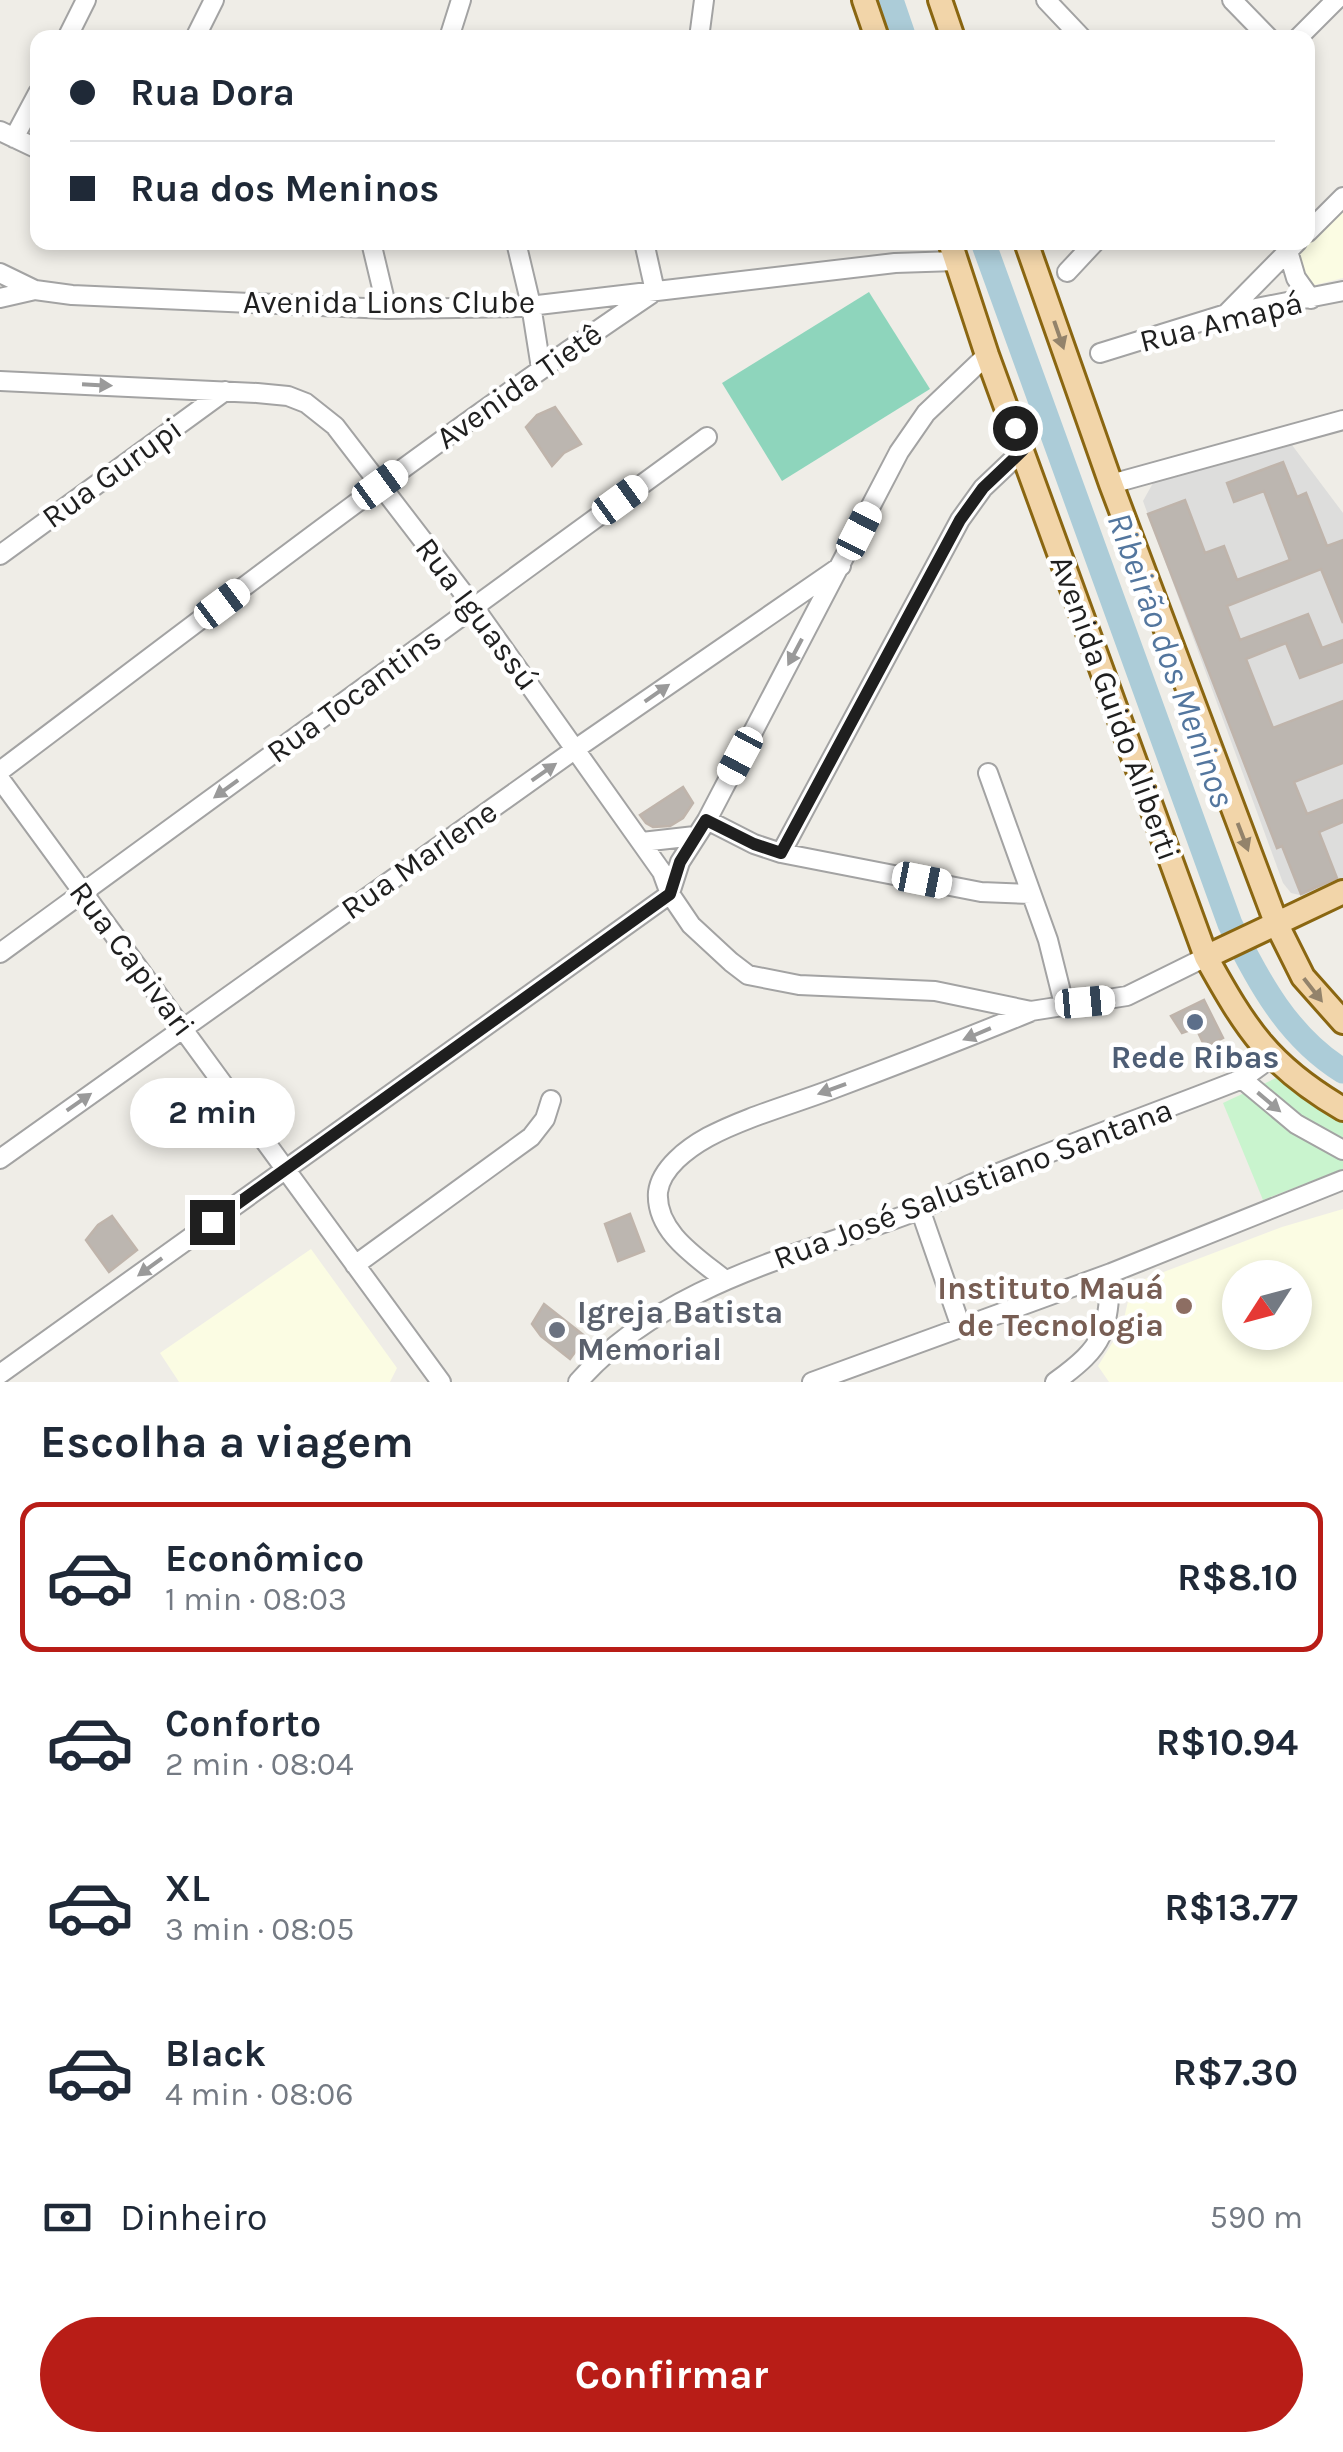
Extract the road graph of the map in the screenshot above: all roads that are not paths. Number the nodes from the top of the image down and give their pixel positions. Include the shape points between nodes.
1 (86, 0) edge
2 (214, 0) edge
3 (461, 0) edge
4 (704, 0) edge
5 (864, 0) edge
6 (940, 0) edge
7 (1046, 0) edge
8 (1232, 0) edge
9 (1336, 0) edge
10 (71, 30) edge
11 (200, 30) edge
12 (452, 30) edge
13 (701, 30) edge
14 (874, 30) edge
15 (950, 30) edge
16 (1074, 30) edge
17 (1261, 30) edge
18 (1306, 30) edge
19 (30, 104) edge
20 (7, 134) edge
21 (30, 145) edge
22 (1343, 197) edge
23 (1315, 225) edge
24 (373, 250) edge
25 (518, 250) edge
26 (646, 250) edge
27 (1029, 250) edge
28 (1088, 250) edge
29 (1290, 250) edge
30 (1293, 250) edge
31 (953, 252) edge
32 (1067, 272) dead end
33 (0, 273) edge
34 (36, 290) junction
35 (1343, 290) edge
36 (655, 291) junction
37 (0, 298) edge
38 (1311, 299) junction
39 (531, 305) junction
40 (387, 309) junction
41 (1226, 314) junction
42 (1100, 353) dead end
43 (987, 355) junction
44 (541, 368) junction
45 (0, 380) edge
46 (225, 391) junction
47 (1343, 420) edge
48 (707, 437) dead end
49 (1023, 450) junction
50 (1110, 484) junction
51 (380, 485) junction
52 (0, 555) edge
53 (841, 566) junction
54 (474, 607) junction
55 (576, 748) junction
56 (0, 771) edge
57 (988, 773) dead end
58 (0, 780) edge
59 (706, 820) junction
60 (695, 836) junction
61 (642, 842) junction
62 (781, 853) junction
63 (1343, 892) edge
64 (82, 894) junction
65 (670, 894) junction
66 (1031, 894) junction
67 (1271, 928) junction
68 (0, 953) edge
69 (1212, 954) junction
70 (1064, 1004) junction
71 (1031, 1011) junction
72 (1343, 1022) edge
73 (185, 1028) junction
74 (1272, 1058) junction
75 (1242, 1079) junction
76 (551, 1100) dead end
77 (1343, 1109) edge
78 (1343, 1150) edge
79 (0, 1159) edge
80 (287, 1170) junction
81 (1343, 1180) edge
82 (920, 1209) junction
83 (354, 1265) junction
84 (1111, 1272) junction
85 (725, 1280) junction
86 (961, 1326) junction
87 (0, 1374) edge
88 (847, 1375) edge
89 (440, 1382) edge
90 (578, 1382) edge
91 (812, 1382) edge
92 (1056, 1382) edge

1 - 10 street
2 - 11 street
3 - 12 street
4 - 13 street
5 - 14 main road
6 - 15 main road
7 - 16 street
8 - 17 street
9 - 18 street
19 - 20 street
20 - 21 street
22 - 23 street
24 - 40 street
25 - 39 street
26 - 36 street
27 -> 50 main road
28 - 32 street
29 - 41 street
30 - 38 street via 1296,278
31 - 36 street, Avenida Lions Clube
31 - 43 main road, Avenida Guido Aliberti
33 - 34 street
34 - 37 street, Avenida Lions Clube
34 - 40 street, Avenida Lions Clube
35 - 38 street, Rua Amapá
36 - 39 street, Avenida Lions Clube
36 - 44 street, Avenida Tietê
38 - 41 street, Rua Amapá
39 - 40 street, Avenida Lions Clube
39 - 44 street
41 - 42 street, Rua Amapá
43 - 49 main road, Avenida Guido Aliberti
43 - 53 street via 914,428
44 - 51 street, Avenida Tietê
45 -> 46 street, Rua Iguassú
46 - 51 street, Rua Iguassú via 306,403 334,426
46 - 52 street, Rua Gurupi
47 - 50 street
48 - 54 street, Rua Tocantins
49 - 62 street via 960,520
49 - 69 main road, Avenida Guido Aliberti
50 -> 67 main road
51 - 54 street, Rua Iguassú
51 - 56 street, Avenida Tietê
55 -> 53 street, Rua Marlene
53 -> 59 street
54 - 55 street, Rua Iguassú
54 -> 64 street, Rua Tocantins
55 - 61 street, Rua Iguassú
73 -> 55 street, Rua Marlene
57 - 66 street
58 - 64 street, Rua Capivari
59 - 60 street
59 - 62 street
60 - 61 street
60 - 65 street
61 - 65 street, Rua Iguassú
62 - 66 street via 981,892
63 - 67 main road
64 - 68 street, Rua Tocantins
64 - 73 street, Rua Capivari
65 - 71 street, Rua Iguassú via 704,938 748,975 935,991
65 - 80 street
66 - 70 street
67 - 69 main road
67 -> 72 main road
69 - 70 street via 1127,996
69 - 74 main road, Avenida Guido Aliberti via 1244,1024
70 - 71 street
71 -> 85 street via 737,1124 674,1162 658,1192 663,1221
79 -> 73 street, Rua Marlene
73 - 80 street, Rua Capivari
74 - 75 street, Rua José Salustiano Santana
74 - 77 main road, Avenida Guido Aliberti
75 -> 78 street via 1296,1124
75 - 82 street, Rua José Salustiano Santana
76 - 83 street via 531,1137
80 - 83 street, Rua Capivari
80 -> 87 street
81 - 84 street
82 - 85 street, Rua José Salustiano Santana
82 - 86 street
83 - 89 street, Rua Capivari
84 - 86 street
84 - 92 street via 1103,1336
85 - 90 street, Rua José Salustiano Santana via 661,1313
86 - 88 street
88 - 91 street

